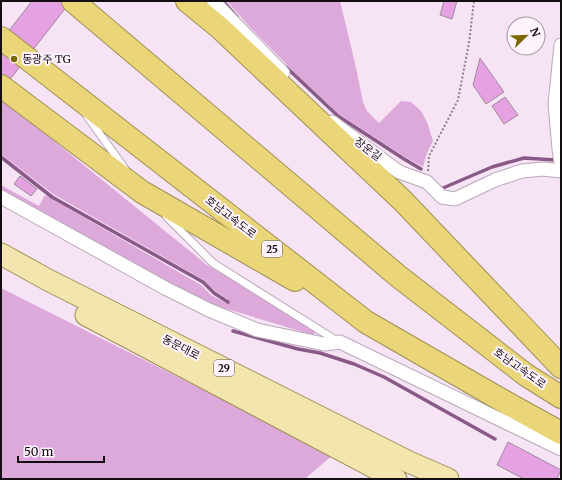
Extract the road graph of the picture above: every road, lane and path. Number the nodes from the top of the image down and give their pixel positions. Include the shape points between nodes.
1 (73, 1) edge
2 (187, 1) edge
3 (213, 1) edge
4 (474, 1) edge
5 (1, 38) edge
6 (561, 45) edge
7 (1, 86) edge
8 (69, 91) junction
9 (561, 163) edge
10 (561, 171) edge
11 (427, 182) junction
12 (142, 192) junction
13 (1, 198) edge
14 (1, 254) edge
15 (1, 270) edge
16 (340, 342) junction
17 (561, 367) edge
18 (561, 397) edge
19 (512, 406) junction
20 (561, 433) edge
21 (561, 449) edge
22 (396, 479) edge
23 (448, 479) edge

1 - 18 highway, 호남고속도로 via 398,276 526,374
2 - 17 highway via 220,28 403,202
3 - 11 street, 장운길 via 322,114 400,172
4 - 11 path via 458,100 429,156
5 - 8 highway, 호남고속도로 / 25
6 - 9 street via 555,104
7 - 12 highway, 호남고속도로
8 - 12 lane
8 - 19 highway, 호남고속도로 / 25 via 366,322
10 - 11 street, 장운길 via 522,171 495,180 455,199 442,197
12 - 16 lane via 213,263
12 - 19 highway, 호남고속도로
13 - 16 street via 209,310 257,330 324,344
14 - 23 main road, 동문대로 / 29 via 375,445
15 - 22 main road, 동문대로 / 29
16 - 21 street
19 - 20 highway, 호남고속도로 / 25

